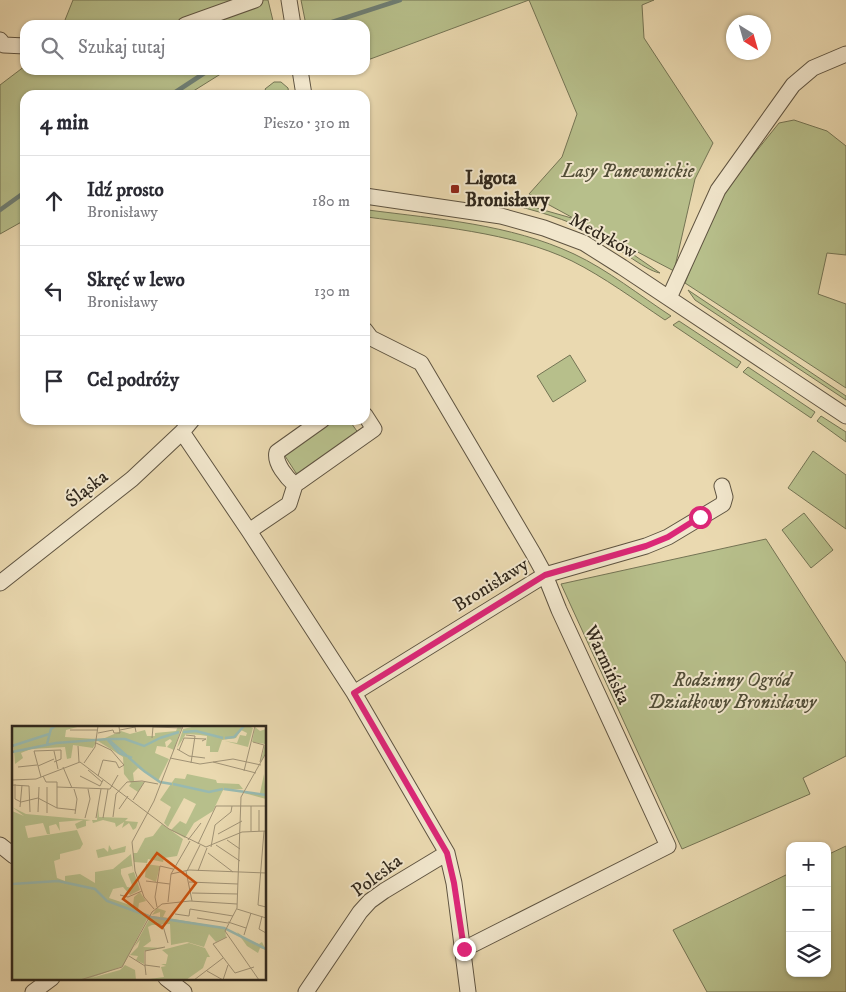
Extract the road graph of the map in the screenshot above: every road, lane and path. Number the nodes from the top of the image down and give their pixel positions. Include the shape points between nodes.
1 (255, 0) edge
2 (289, 0) edge
3 (199, 20) edge
4 (293, 20) edge
5 (1, 45) edge
6 (20, 46) edge
7 (846, 54) edge
8 (301, 75) edge
9 (303, 90) edge
10 (370, 197) edge
11 (669, 298) junction
12 (370, 338) edge
13 (846, 416) edge
14 (370, 423) edge
15 (188, 425) edge
16 (315, 425) edge
17 (182, 432) junction
18 (295, 485) junction
19 (722, 486) dead end
20 (249, 531) junction
21 (545, 575) junction
22 (0, 582) edge
23 (354, 693) junction
24 (0, 844) edge
25 (447, 853) junction
26 (12, 854) edge
27 (464, 949) junction
28 (49, 980) edge
29 (169, 980) edge
30 (33, 992) edge
31 (184, 992) edge
32 (306, 992) edge
33 (468, 992) edge

1 - 3 street
2 - 4 street
5 - 6 street
7 - 11 street via 813,68 792,85 718,190
8 - 9 street
10 - 11 street, Medyków via 477,212 544,228 595,250
11 - 13 street, Medyków
12 - 21 street, Warmińska via 421,364
14 - 18 street via 374,429
15 - 17 street, Śląska
16 - 18 street via 277,452 278,462
17 - 20 street
17 - 22 street, Śląska via 132,479
18 - 20 street via 289,504
19 - 21 street, Bronisławy via 723,504 668,537
20 - 23 street
21 - 23 street, Bronisławy
21 - 27 street, Warmińska via 668,846
23 - 25 street
24 - 26 street
25 - 27 street
25 - 32 street, Poleska via 370,901
27 - 33 street
28 - 30 street
29 - 31 street

